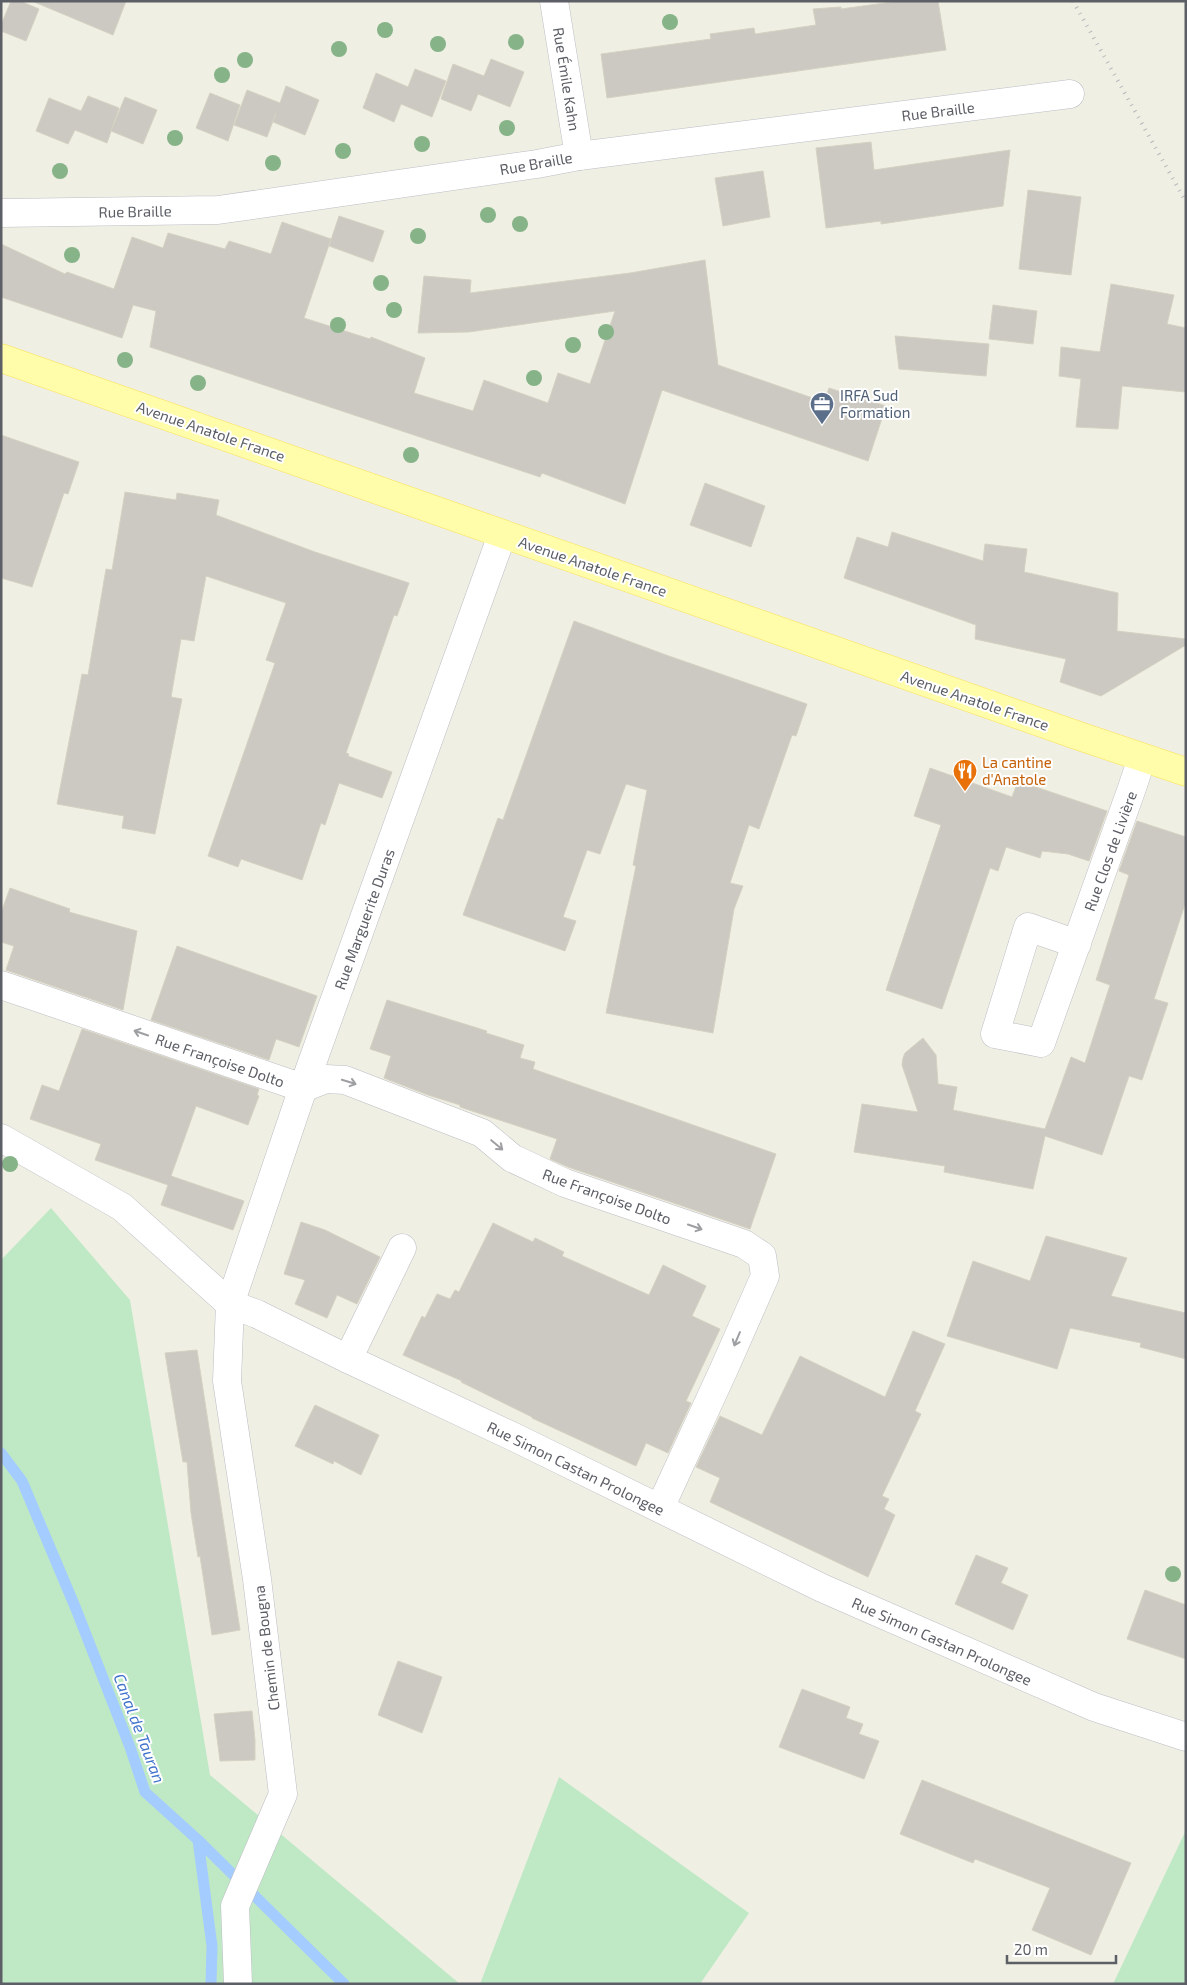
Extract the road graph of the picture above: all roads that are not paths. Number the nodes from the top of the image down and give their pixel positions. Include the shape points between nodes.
1 (554, 1) edge
2 (1070, 94) dead end
3 (579, 156) junction
4 (1, 213) edge
5 (1, 358) edge
6 (502, 534) junction
7 (1142, 758) junction
8 (1186, 772) edge
9 (1076, 944) dead end
10 (1, 985) edge
11 (303, 1088) junction
12 (1, 1138) edge
13 (402, 1248) dead end
14 (230, 1304) junction
15 (348, 1359) junction
16 (660, 1508) junction
17 (1186, 1737) edge
18 (238, 1984) edge

1 - 3 street, Rue Émile Kahn
2 - 3 street, Rue Braille
3 - 4 street, Rue Braille via 218,210
5 - 6 main road, Avenue Anatole France
6 - 7 main road, Avenue Anatole France
6 - 11 street, Rue Marguerite Duras
7 - 8 main road, Avenue Anatole France
7 - 9 street, Rue Clos de Livière
11 -> 10 street, Rue Françoise Dolto
11 - 14 street, Rue Marguerite Duras
11 -> 16 street, Rue Françoise Dolto via 326,1078 344,1080 482,1133 512,1158 565,1183 744,1244 762,1256 764,1276
12 - 14 street, Rue Simon Castan Prolongee via 122,1207
13 - 15 street
14 - 15 street, Rue Simon Castan Prolongee
14 - 18 street, Chemin de Bougna via 227,1381 258,1579 283,1794 235,1906
15 - 16 street, Rue Simon Castan Prolongee
16 - 17 street, Rue Simon Castan Prolongee via 822,1588 1027,1678 1094,1707

